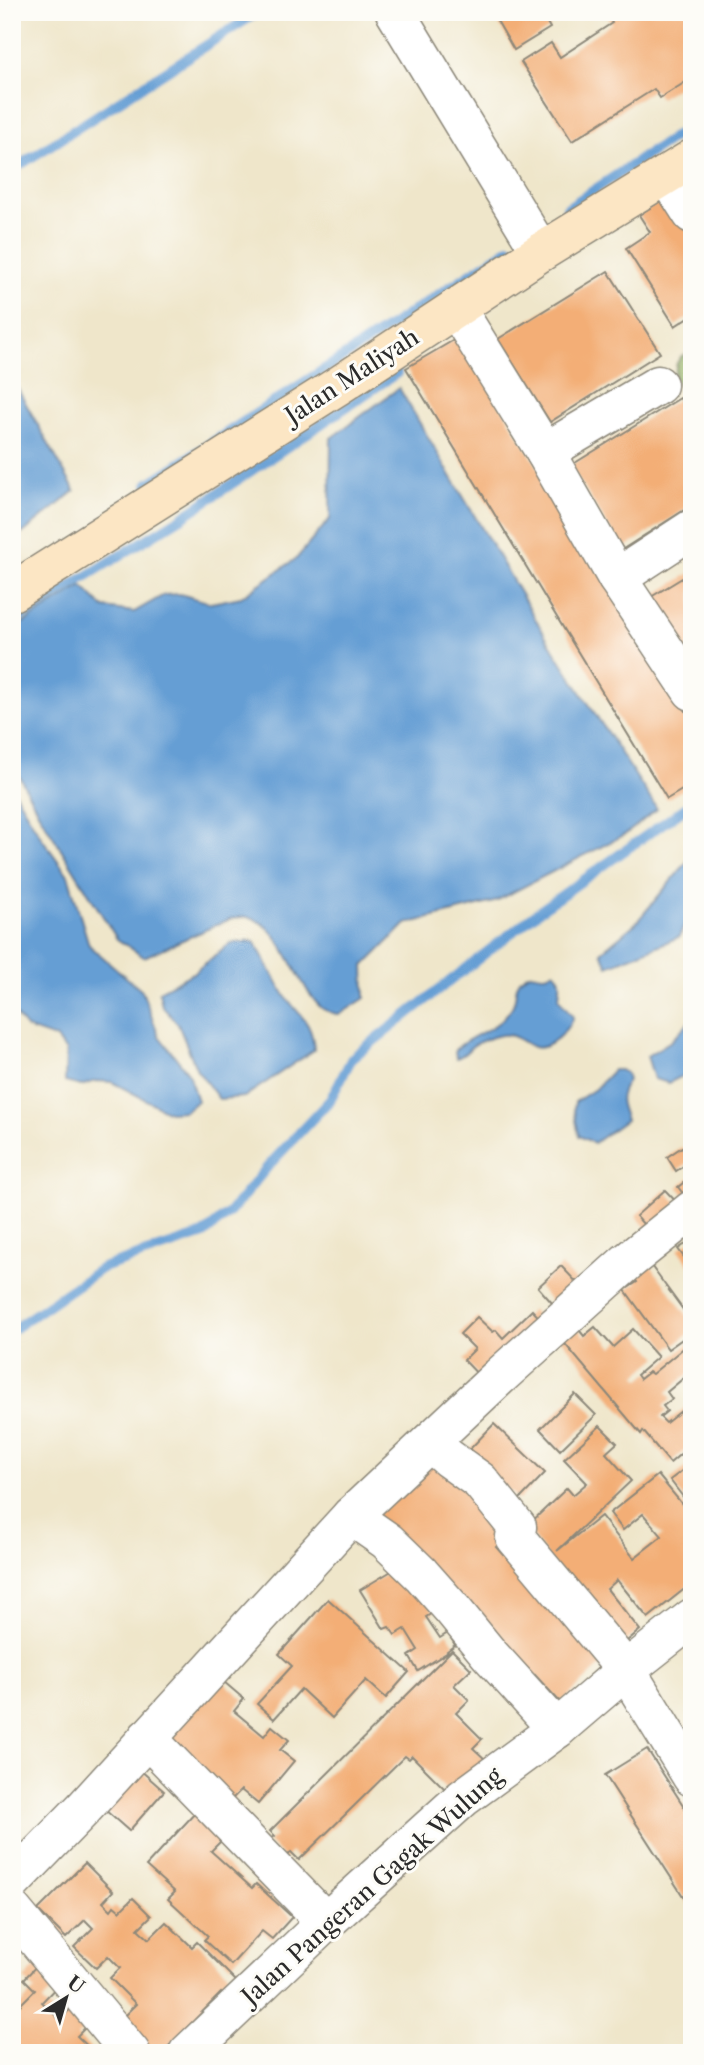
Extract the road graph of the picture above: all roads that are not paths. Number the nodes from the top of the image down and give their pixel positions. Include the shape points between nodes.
1 (396, 12) edge
2 (679, 167) edge
3 (692, 214) edge
4 (541, 252) junction
5 (466, 322) junction
6 (658, 385) dead end
7 (545, 452) junction
8 (692, 529) edge
9 (617, 578) junction
10 (12, 592) edge
11 (692, 691) edge
12 (692, 1210) edge
13 (430, 1442) junction
14 (351, 1516) junction
15 (692, 1618) edge
16 (626, 1670) junction
17 (557, 1729) junction
18 (147, 1738) junction
19 (692, 1777) edge
20 (12, 1882) edge
21 (12, 1910) edge
22 (326, 1922) junction
23 (131, 2053) edge
24 (188, 2053) edge

1 - 4 street
2 - 3 street
2 - 4 street, Jalan Maliyah
4 - 5 street, Jalan Maliyah
5 - 7 street
5 - 10 street, Jalan Maliyah via 341,384
6 - 7 street
7 - 9 street
8 - 9 street
9 - 11 street
12 - 13 street via 627,1262
13 - 14 street
13 - 16 street via 480,1481 517,1527 515,1537
14 - 17 street via 387,1541 421,1574
14 - 18 street
15 - 16 street, Jalan Pangeran Gagak Wulung
16 - 17 street, Jalan Pangeran Gagak Wulung
16 - 19 street
17 - 22 street, Jalan Pangeran Gagak Wulung via 463,1798
18 - 20 street
18 - 22 street
21 - 23 street
22 - 24 street, Jalan Pangeran Gagak Wulung

